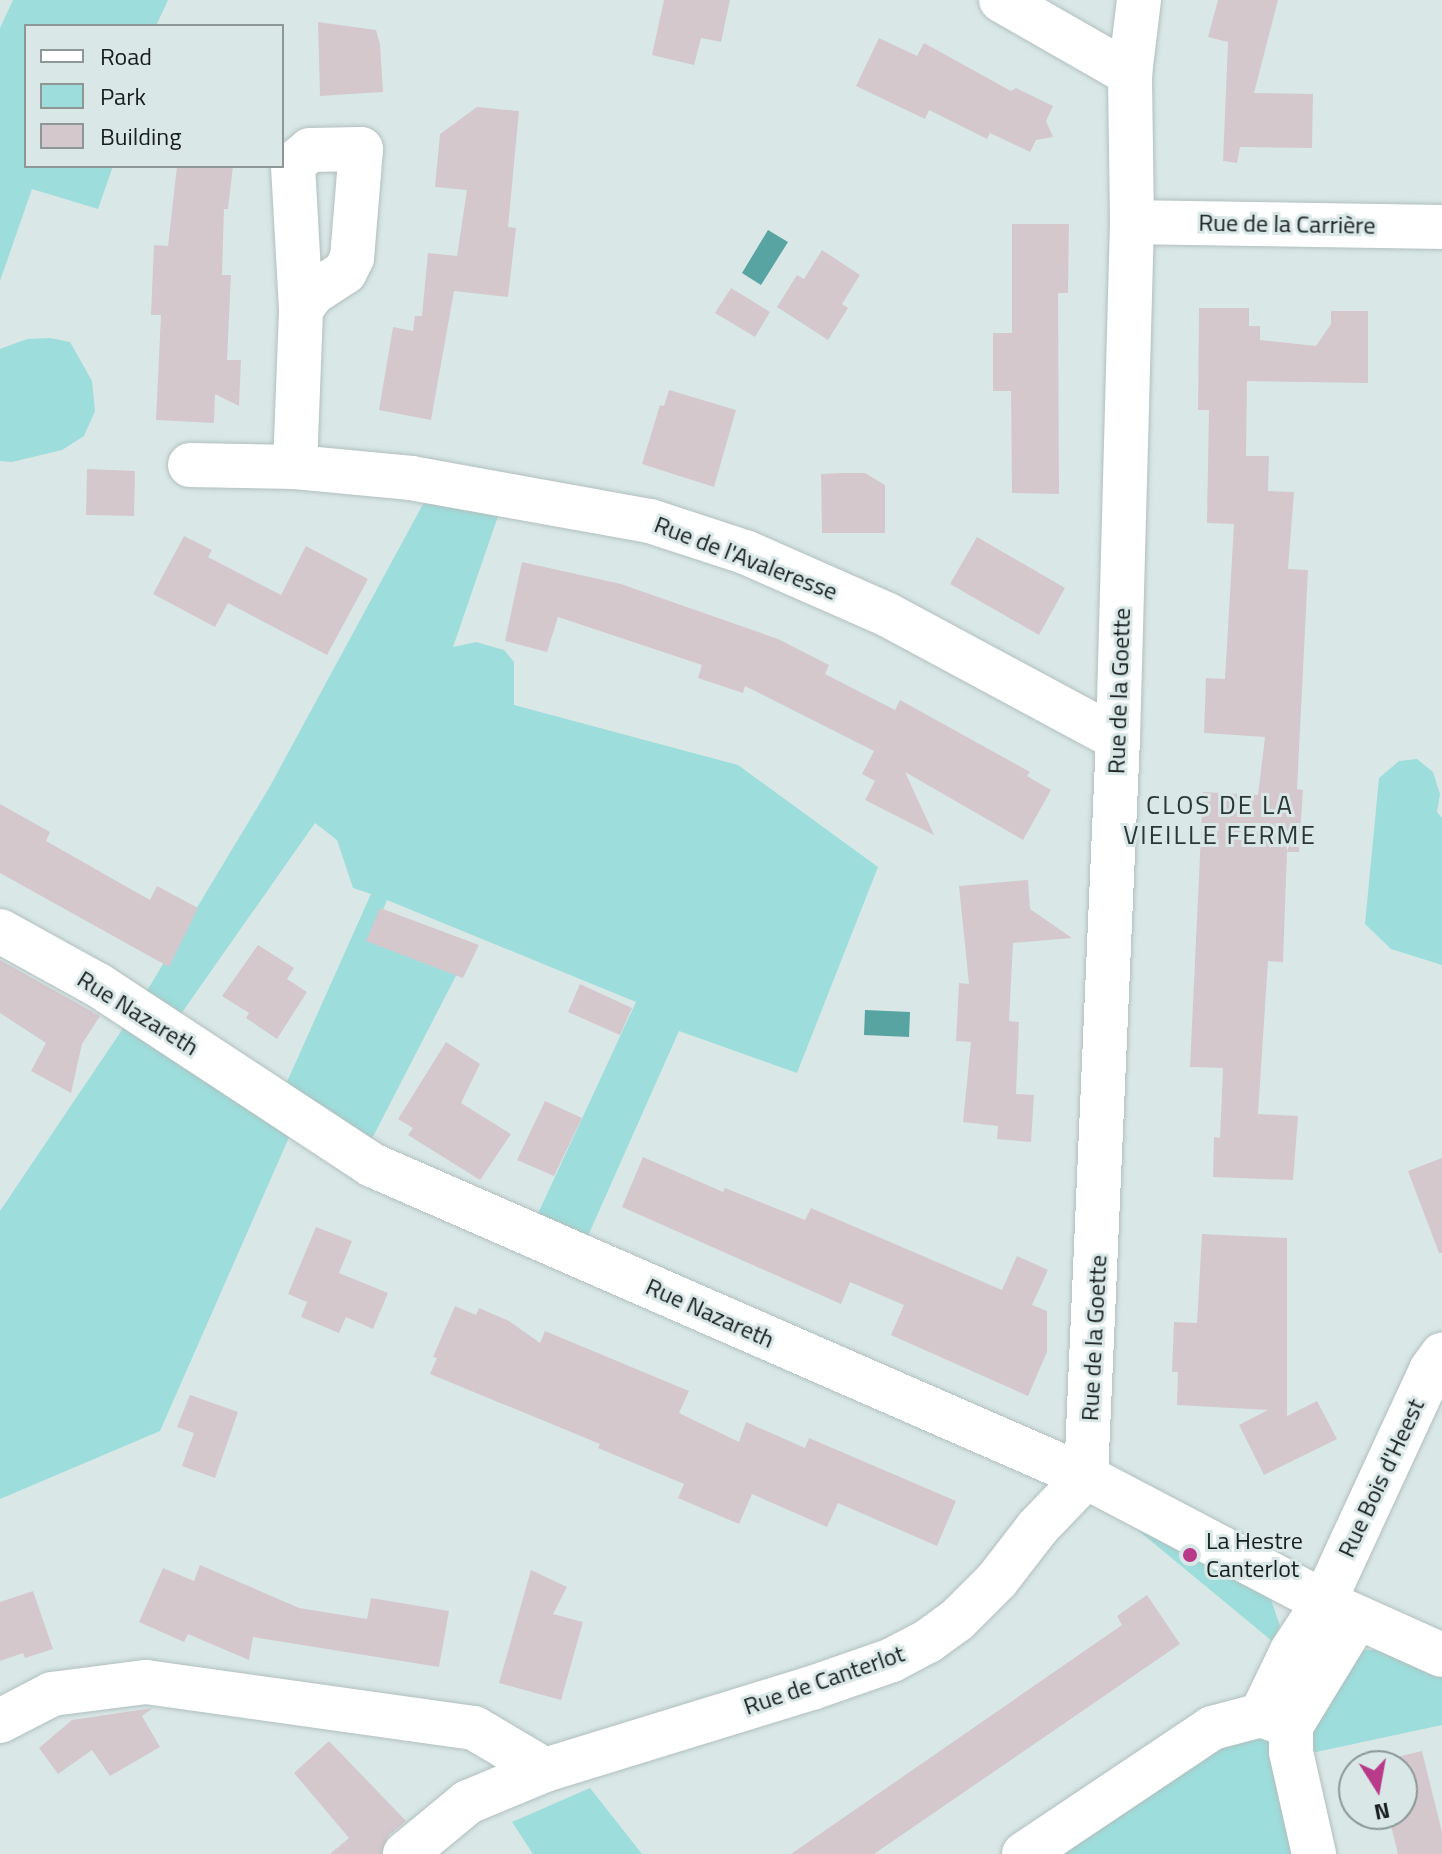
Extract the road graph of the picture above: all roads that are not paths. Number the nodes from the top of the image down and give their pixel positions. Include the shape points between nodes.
1 (1001, 0) edge
2 (1139, 0) edge
3 (1130, 74) junction
4 (1132, 222) junction
5 (1442, 227) edge
6 (301, 309) dead end
7 (190, 465) dead end
8 (295, 467) junction
9 (1118, 739) junction
10 (0, 931) edge
11 (1442, 1355) edge
12 (1086, 1477) junction
13 (1341, 1610) junction
14 (1442, 1655) edge
15 (1276, 1720) junction
16 (0, 1721) edge
17 (545, 1770) junction
18 (405, 1854) edge
19 (1024, 1854) edge
20 (1314, 1854) edge

1 - 3 street
2 - 3 street, Rue de la Goette
3 - 4 street, Rue de la Goette
4 - 5 street, Rue de la Carrière
4 - 9 street, Rue de la Goette
6 - 8 street
7 - 8 street, Rue de l'Avaleresse
8 - 9 street, Rue de l'Avaleresse via 539,498 650,521 745,552 888,615
9 - 12 street, Rue de la Goette
10 - 12 street, Rue Nazareth via 98,985 372,1165
11 - 13 street, Rue Bois d'Heest via 1431,1370
12 - 13 street, Rue Nazareth
12 - 17 street, Rue de Canterlot via 997,1580 928,1641 892,1660 812,1688
13 - 14 street, Rue Nazareth
13 - 15 street, Rue Bois d'Heest via 1292,1651
15 - 19 street via 1212,1728
15 - 20 street via 1291,1752
16 - 17 street via 52,1694 146,1682 474,1728
17 - 18 street, Rue de Canterlot via 468,1802

